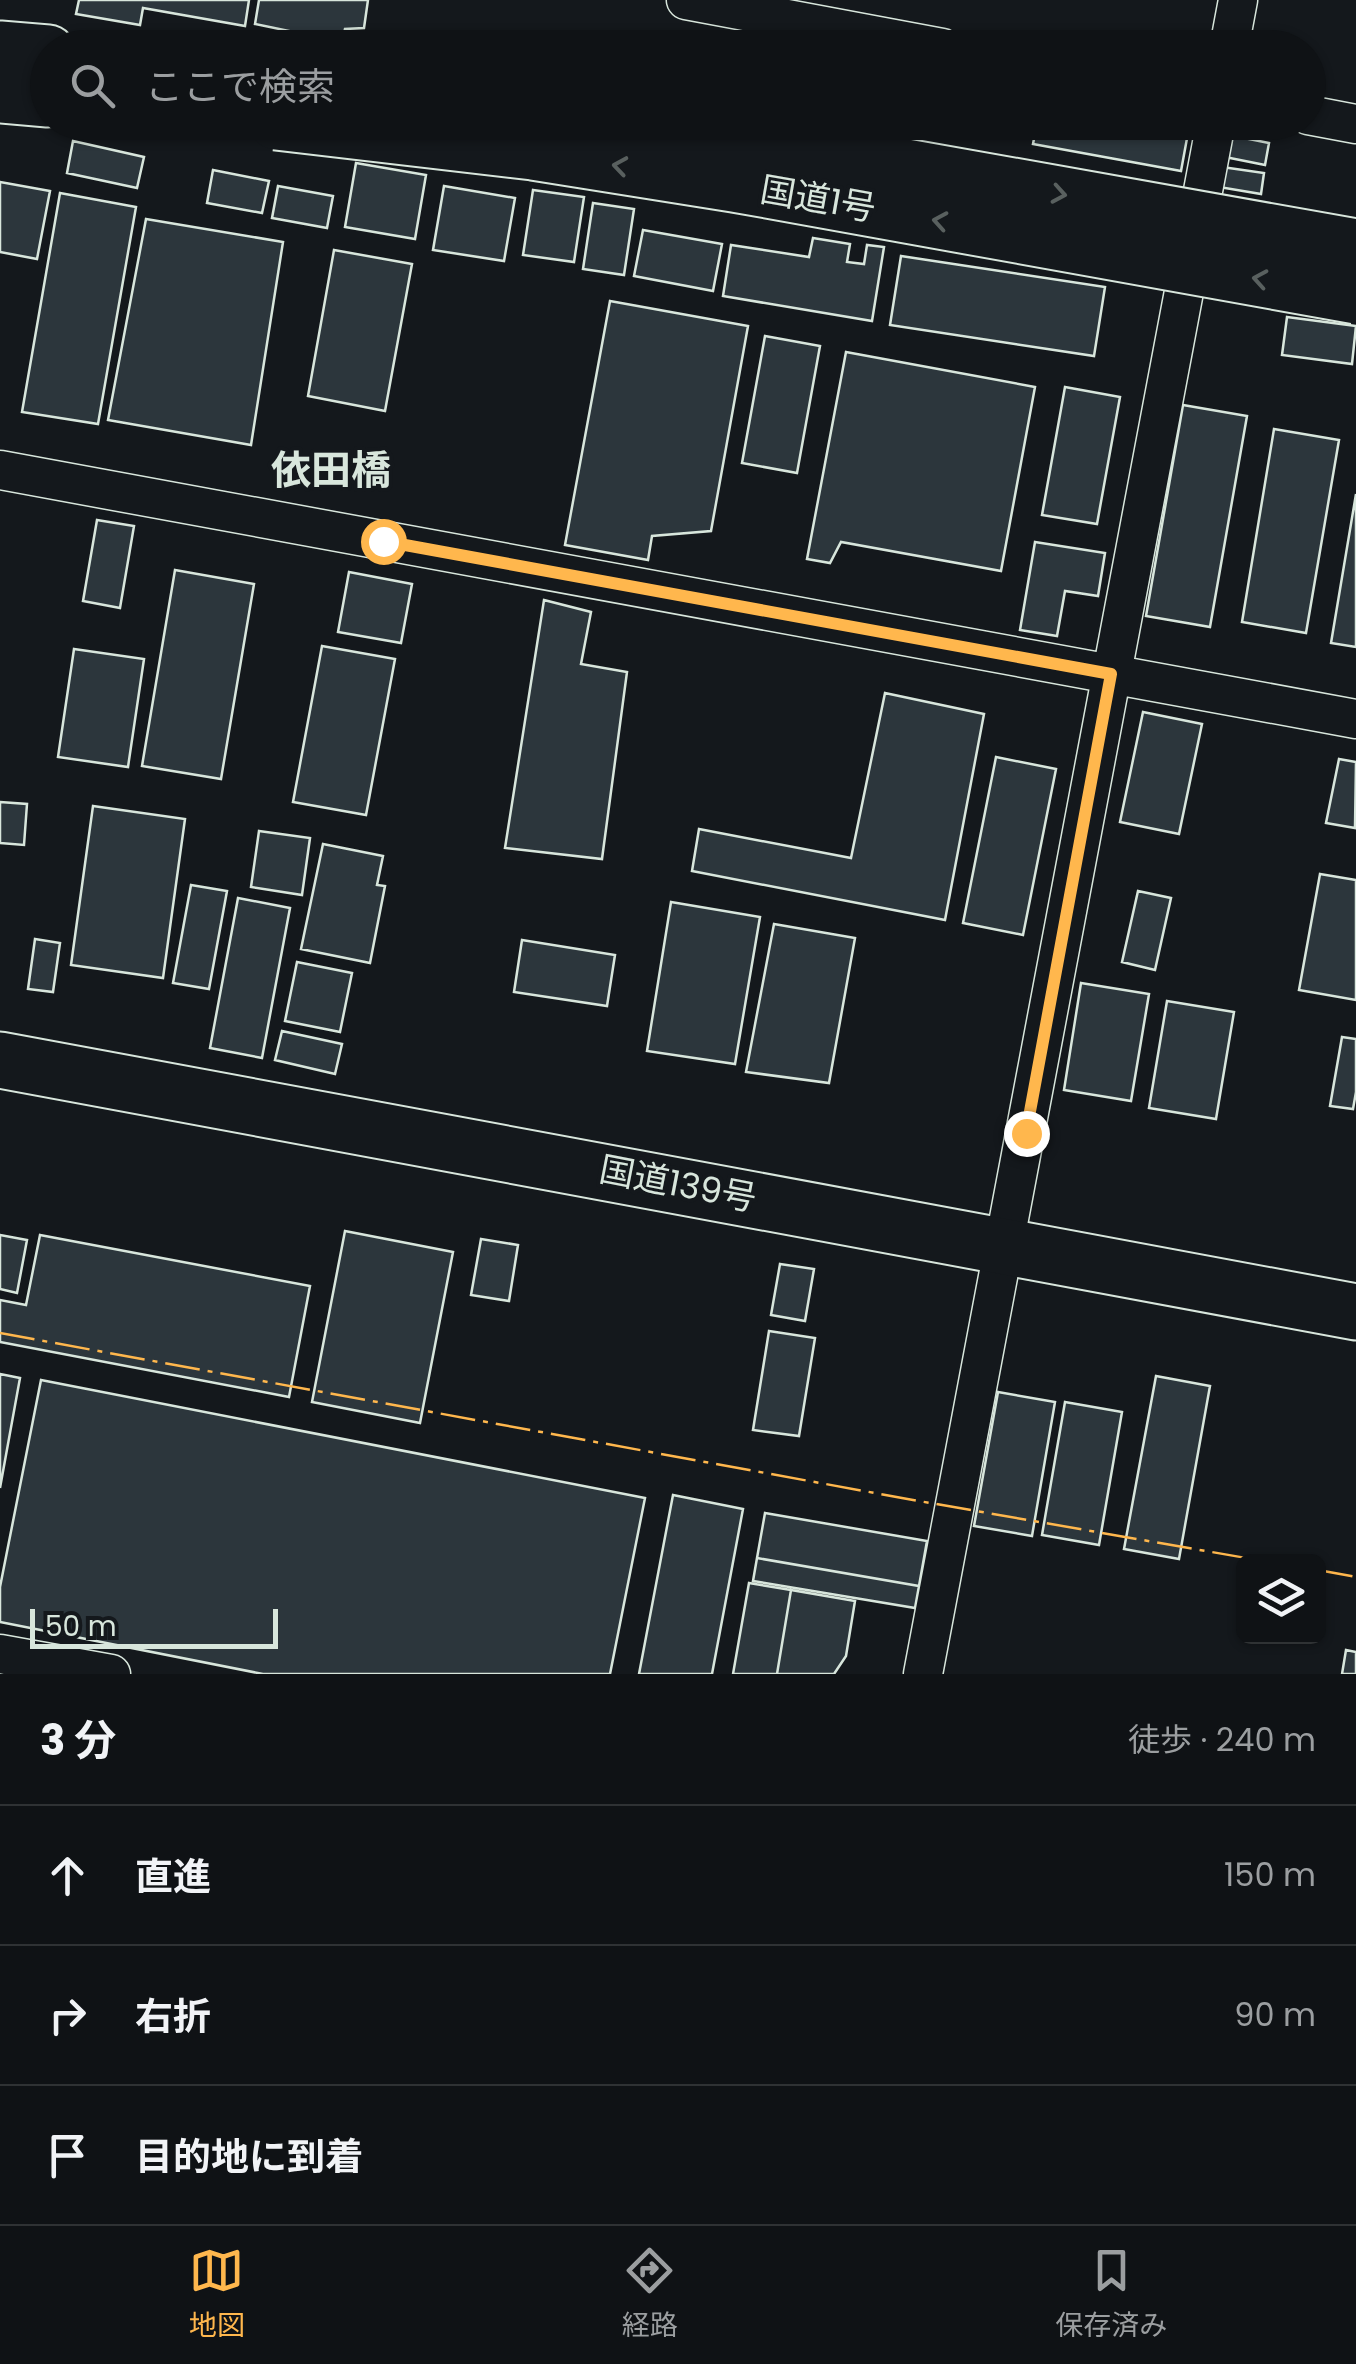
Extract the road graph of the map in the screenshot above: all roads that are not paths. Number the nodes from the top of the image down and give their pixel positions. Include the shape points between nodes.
1 (686, 0) edge
2 (1238, 0) edge
3 (846, 30) edge
4 (1232, 30) edge
5 (0, 49) edge
6 (30, 52) edge
7 (0, 95) edge
8 (30, 98) edge
9 (1326, 118) edge
10 (1356, 124) edge
11 (423, 140) edge
12 (753, 140) edge
13 (1213, 140) edge
14 (1356, 247) edge
15 (1356, 296) edge
16 (0, 470) edge
17 (1111, 674) junction
18 (1356, 719) edge
19 (0, 1060) edge
20 (1004, 1248) junction
21 (1356, 1312) edge
22 (0, 1654) edge
23 (111, 1674) edge
24 (923, 1674) edge

1 - 3 street
2 - 4 street
5 - 6 highway
7 - 8 highway
9 - 10 street
15 -> 11 highway, 国道1号, bridge via 570,158
12 -> 14 highway, 国道1号, bridge
13 - 17 street
16 - 17 street
17 - 18 street
17 - 20 street
19 - 20 highway, 国道139号
20 - 21 highway, 国道139号
20 - 24 street
22 - 23 street

